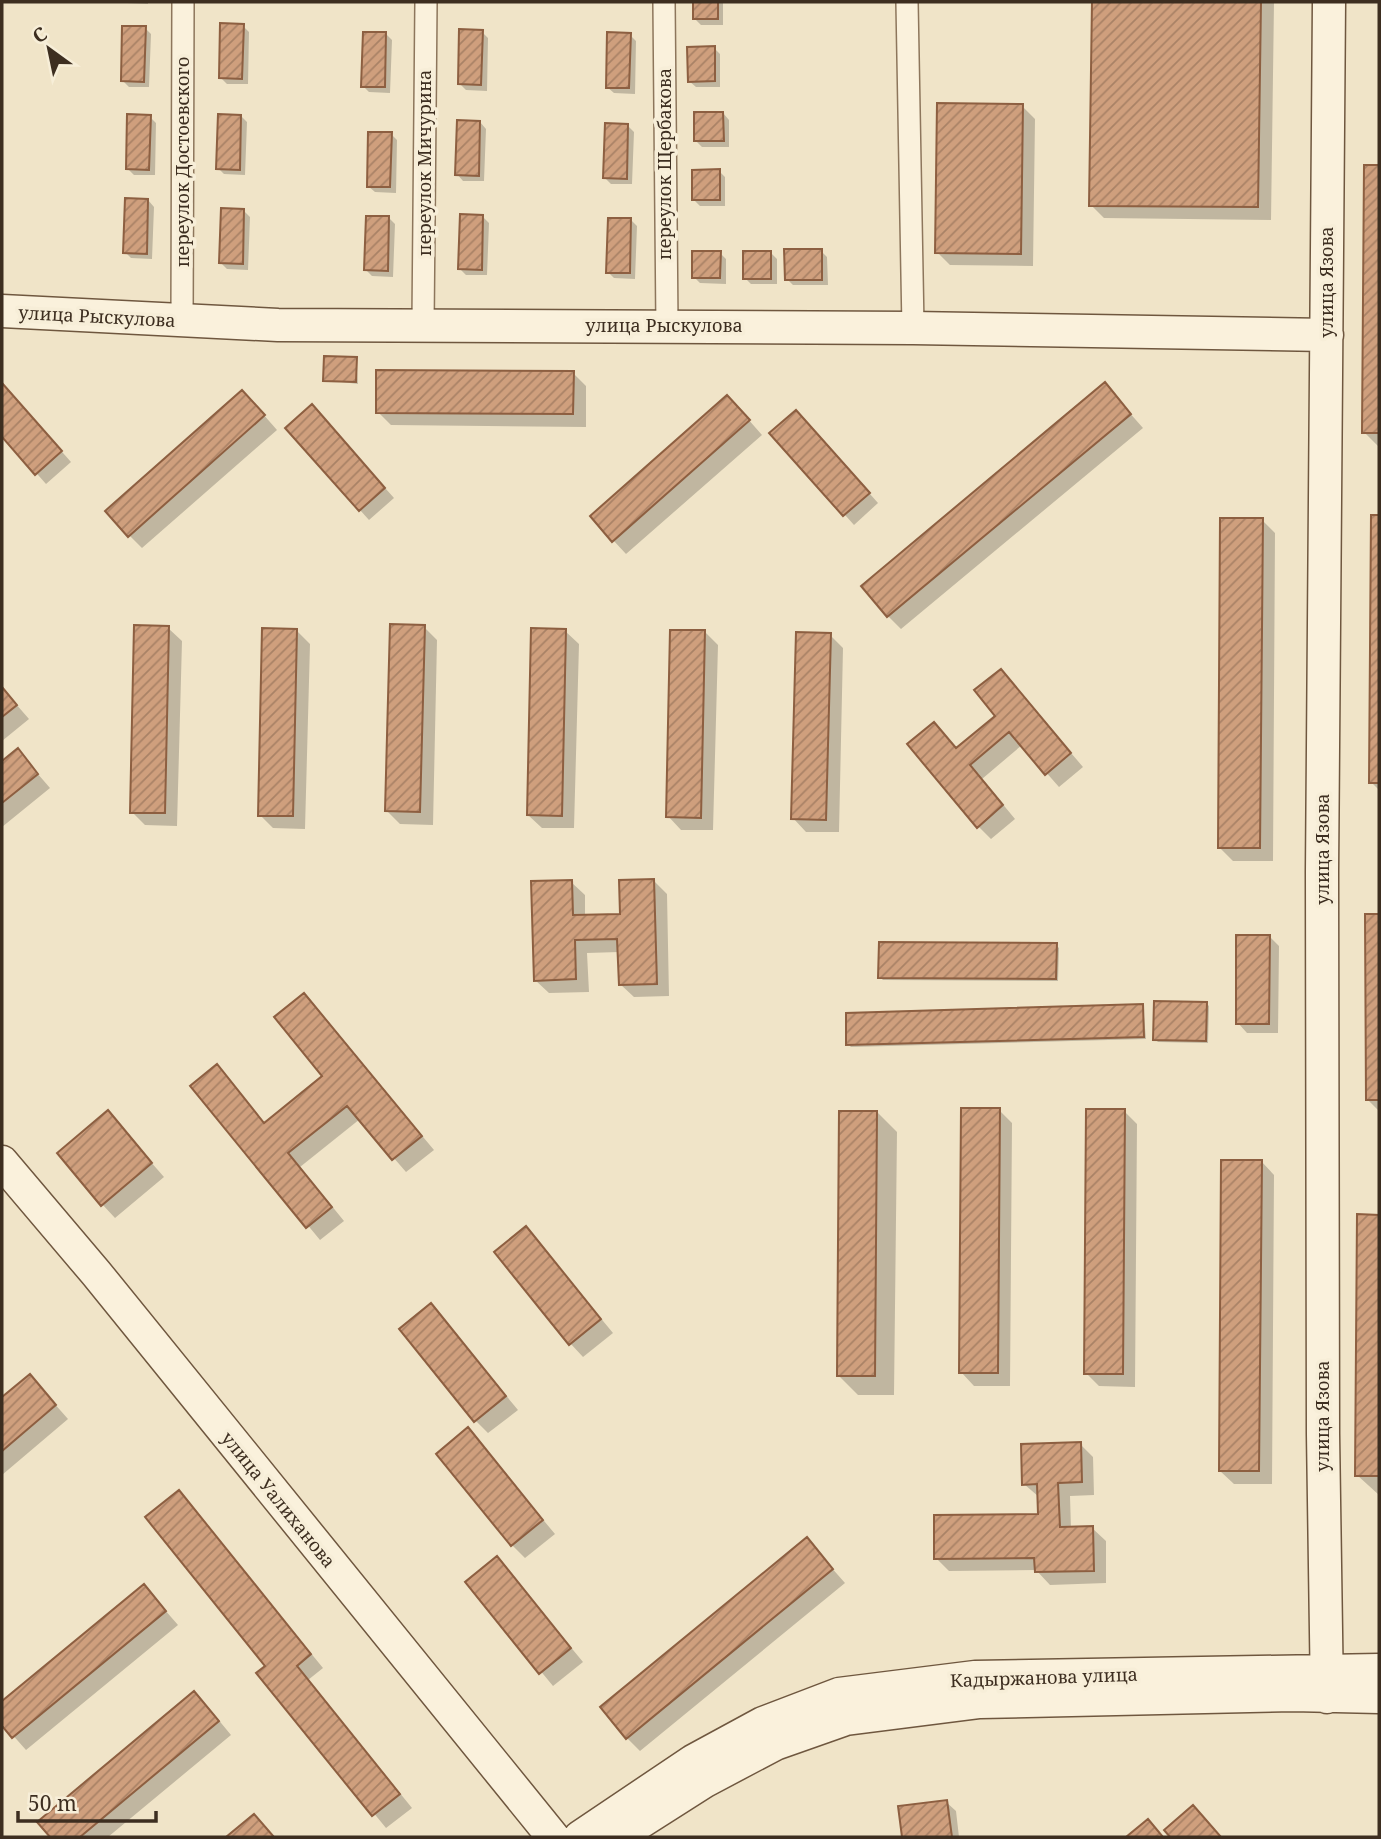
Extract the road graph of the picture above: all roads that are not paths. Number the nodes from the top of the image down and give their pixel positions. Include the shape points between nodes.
1 (183, 2) edge
2 (426, 2) edge
3 (664, 2) edge
4 (907, 2) edge
5 (1329, 2) edge
6 (2, 311) edge
7 (182, 321) junction
8 (423, 324) junction
9 (667, 326) junction
10 (913, 328) junction
11 (1327, 335) junction
12 (2, 1162) edge
13 (1379, 1670) edge
14 (1327, 1683) junction
15 (1379, 1698) edge
16 (553, 1837) edge
17 (580, 1837) edge
18 (617, 1837) edge

1 - 7 street, переулок Достоевского
2 - 8 street, переулок Мичурина
3 - 9 street, переулок Щербакова
4 - 10 street
5 - 11 street, улица Язова
6 - 7 street, улица Рыскулова
7 - 8 street, улица Рыскулова
8 - 9 street, улица Рыскулова
9 - 10 street, улица Рыскулова
10 - 11 street, улица Рыскулова
11 - 14 street, улица Язова via 1322,941
12 - 16 street, улица Уалиханова
13 - 14 street, Кадыржанова улица
14 - 15 street, Кадыржанова улица
14 - 17 street, Кадыржанова улица via 975,1677 839,1694 763,1723 693,1760
14 - 18 street, Кадыржанова улица via 980,1702 846,1719 775,1744 705,1781

